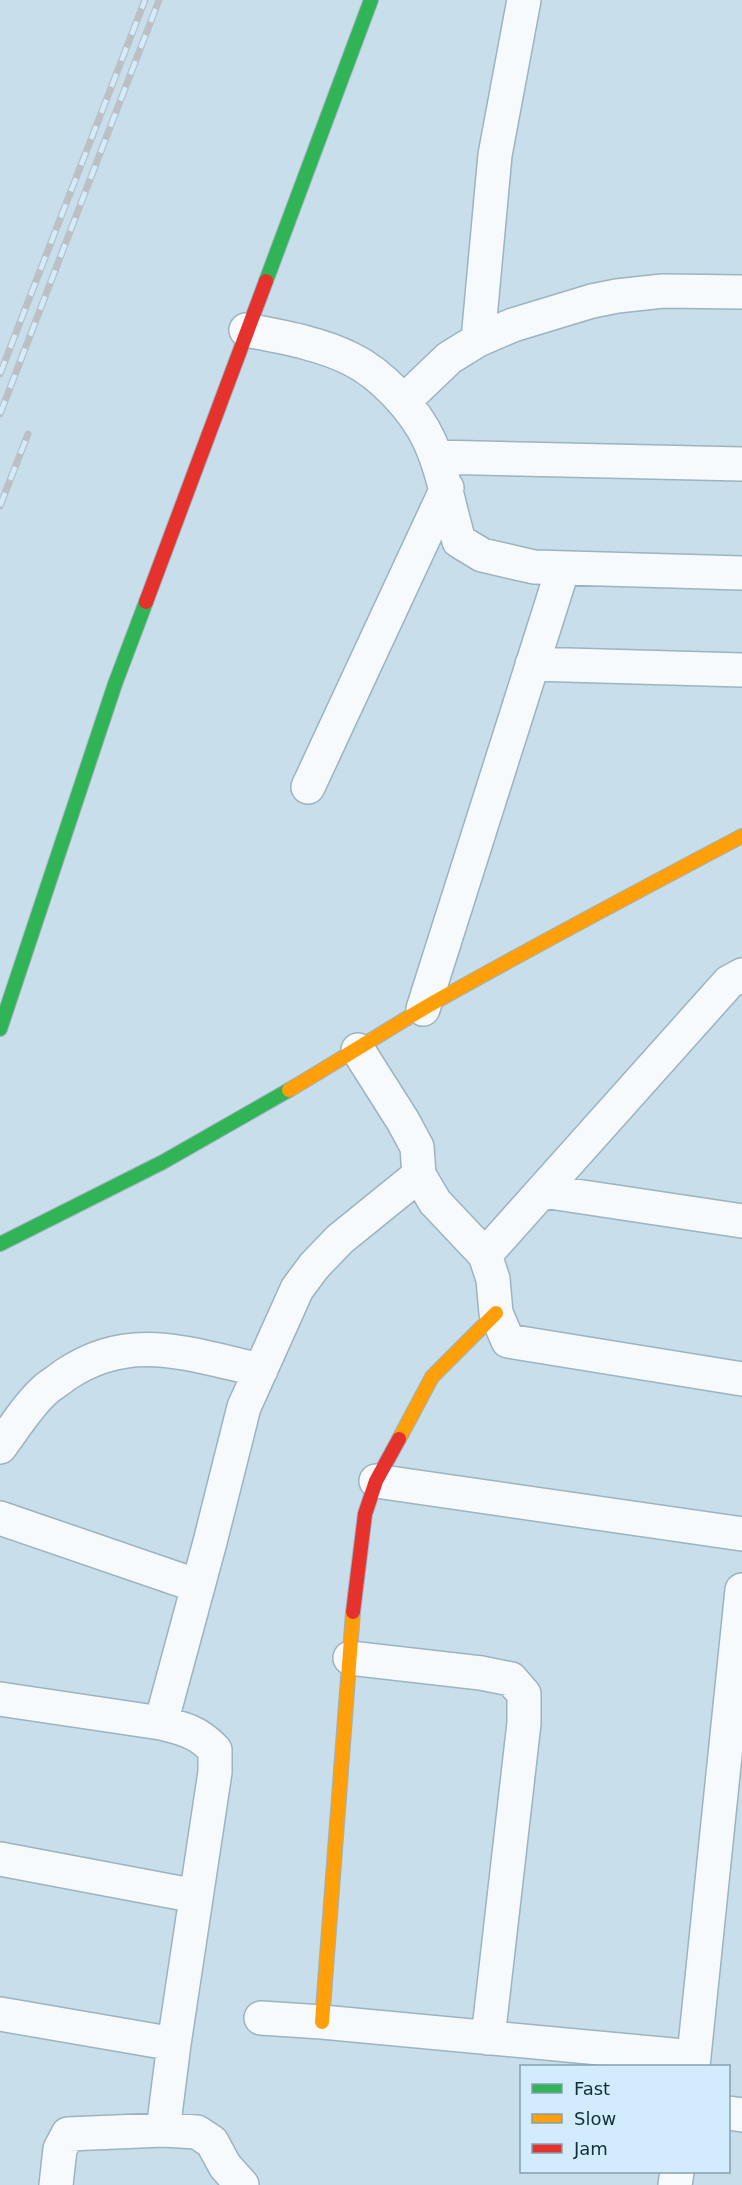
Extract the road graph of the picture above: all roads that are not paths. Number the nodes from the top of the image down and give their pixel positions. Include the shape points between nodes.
1 (371, 0) edge
2 (524, 0) edge
3 (742, 292) edge
4 (246, 330) junction
5 (478, 340) junction
6 (404, 401) junction
7 (436, 457) junction
8 (742, 464) edge
9 (447, 488) junction
10 (563, 568) junction
11 (742, 573) edge
12 (532, 664) junction
13 (742, 670) edge
14 (308, 787) dead end
15 (742, 836) edge
16 (742, 975) edge
17 (423, 1009) junction
18 (0, 1029) edge
19 (358, 1050) junction
20 (419, 1175) junction
21 (543, 1191) junction
22 (742, 1221) edge
23 (0, 1244) edge
24 (485, 1255) junction
25 (496, 1313) junction
26 (261, 1370) junction
27 (742, 1379) edge
28 (0, 1447) edge
29 (376, 1481) junction
30 (0, 1518) edge
31 (742, 1534) edge
32 (198, 1586) junction
33 (742, 1590) edge
34 (350, 1658) junction
35 (0, 1699) edge
36 (161, 1723) junction
37 (0, 1859) edge
38 (196, 1896) junction
39 (0, 2014) edge
40 (261, 2018) dead end
41 (322, 2022) junction
42 (488, 2038) junction
43 (174, 2044) junction
44 (693, 2062) edge
45 (164, 2130) junction
46 (230, 2179) edge
47 (56, 2185) edge

1 - 4 street
2 - 5 street via 495,155
3 - 5 street via 663,291 592,301
4 - 6 street via 297,339 352,359
4 - 18 street via 114,684
5 - 6 street via 449,358
6 - 7 street
7 - 8 street
7 - 9 street
9 - 10 street via 459,541 482,555 534,567
9 - 14 street
10 - 11 street
10 - 12 street
12 - 13 street
12 - 17 street
15 - 17 street via 566,928
16 - 21 street via 729,982
17 - 19 street
19 - 20 street via 417,1147
19 - 23 street via 163,1162
20 - 24 street via 435,1202
20 - 26 street via 340,1239 314,1266 297,1289
21 - 22 street
21 - 24 street
24 - 25 street via 493,1279
25 - 27 street via 508,1341
25 - 29 street via 432,1377
26 - 28 street via 159,1348 112,1352 83,1363 47,1388
26 - 32 street via 244,1407
29 - 31 street
29 - 34 street via 365,1514
30 - 32 street
32 - 36 street
33 - 44 street
34 - 41 street
34 - 42 street via 511,1679 524,1694 524,1723
35 - 36 street
36 - 38 street via 204,1738 214,1750
37 - 38 street
38 - 43 street
39 - 43 street
40 - 41 street
41 - 42 street
42 - 44 street
43 - 45 street
45 - 46 street via 197,2132 213,2142
45 - 47 street via 68,2134 60,2149

